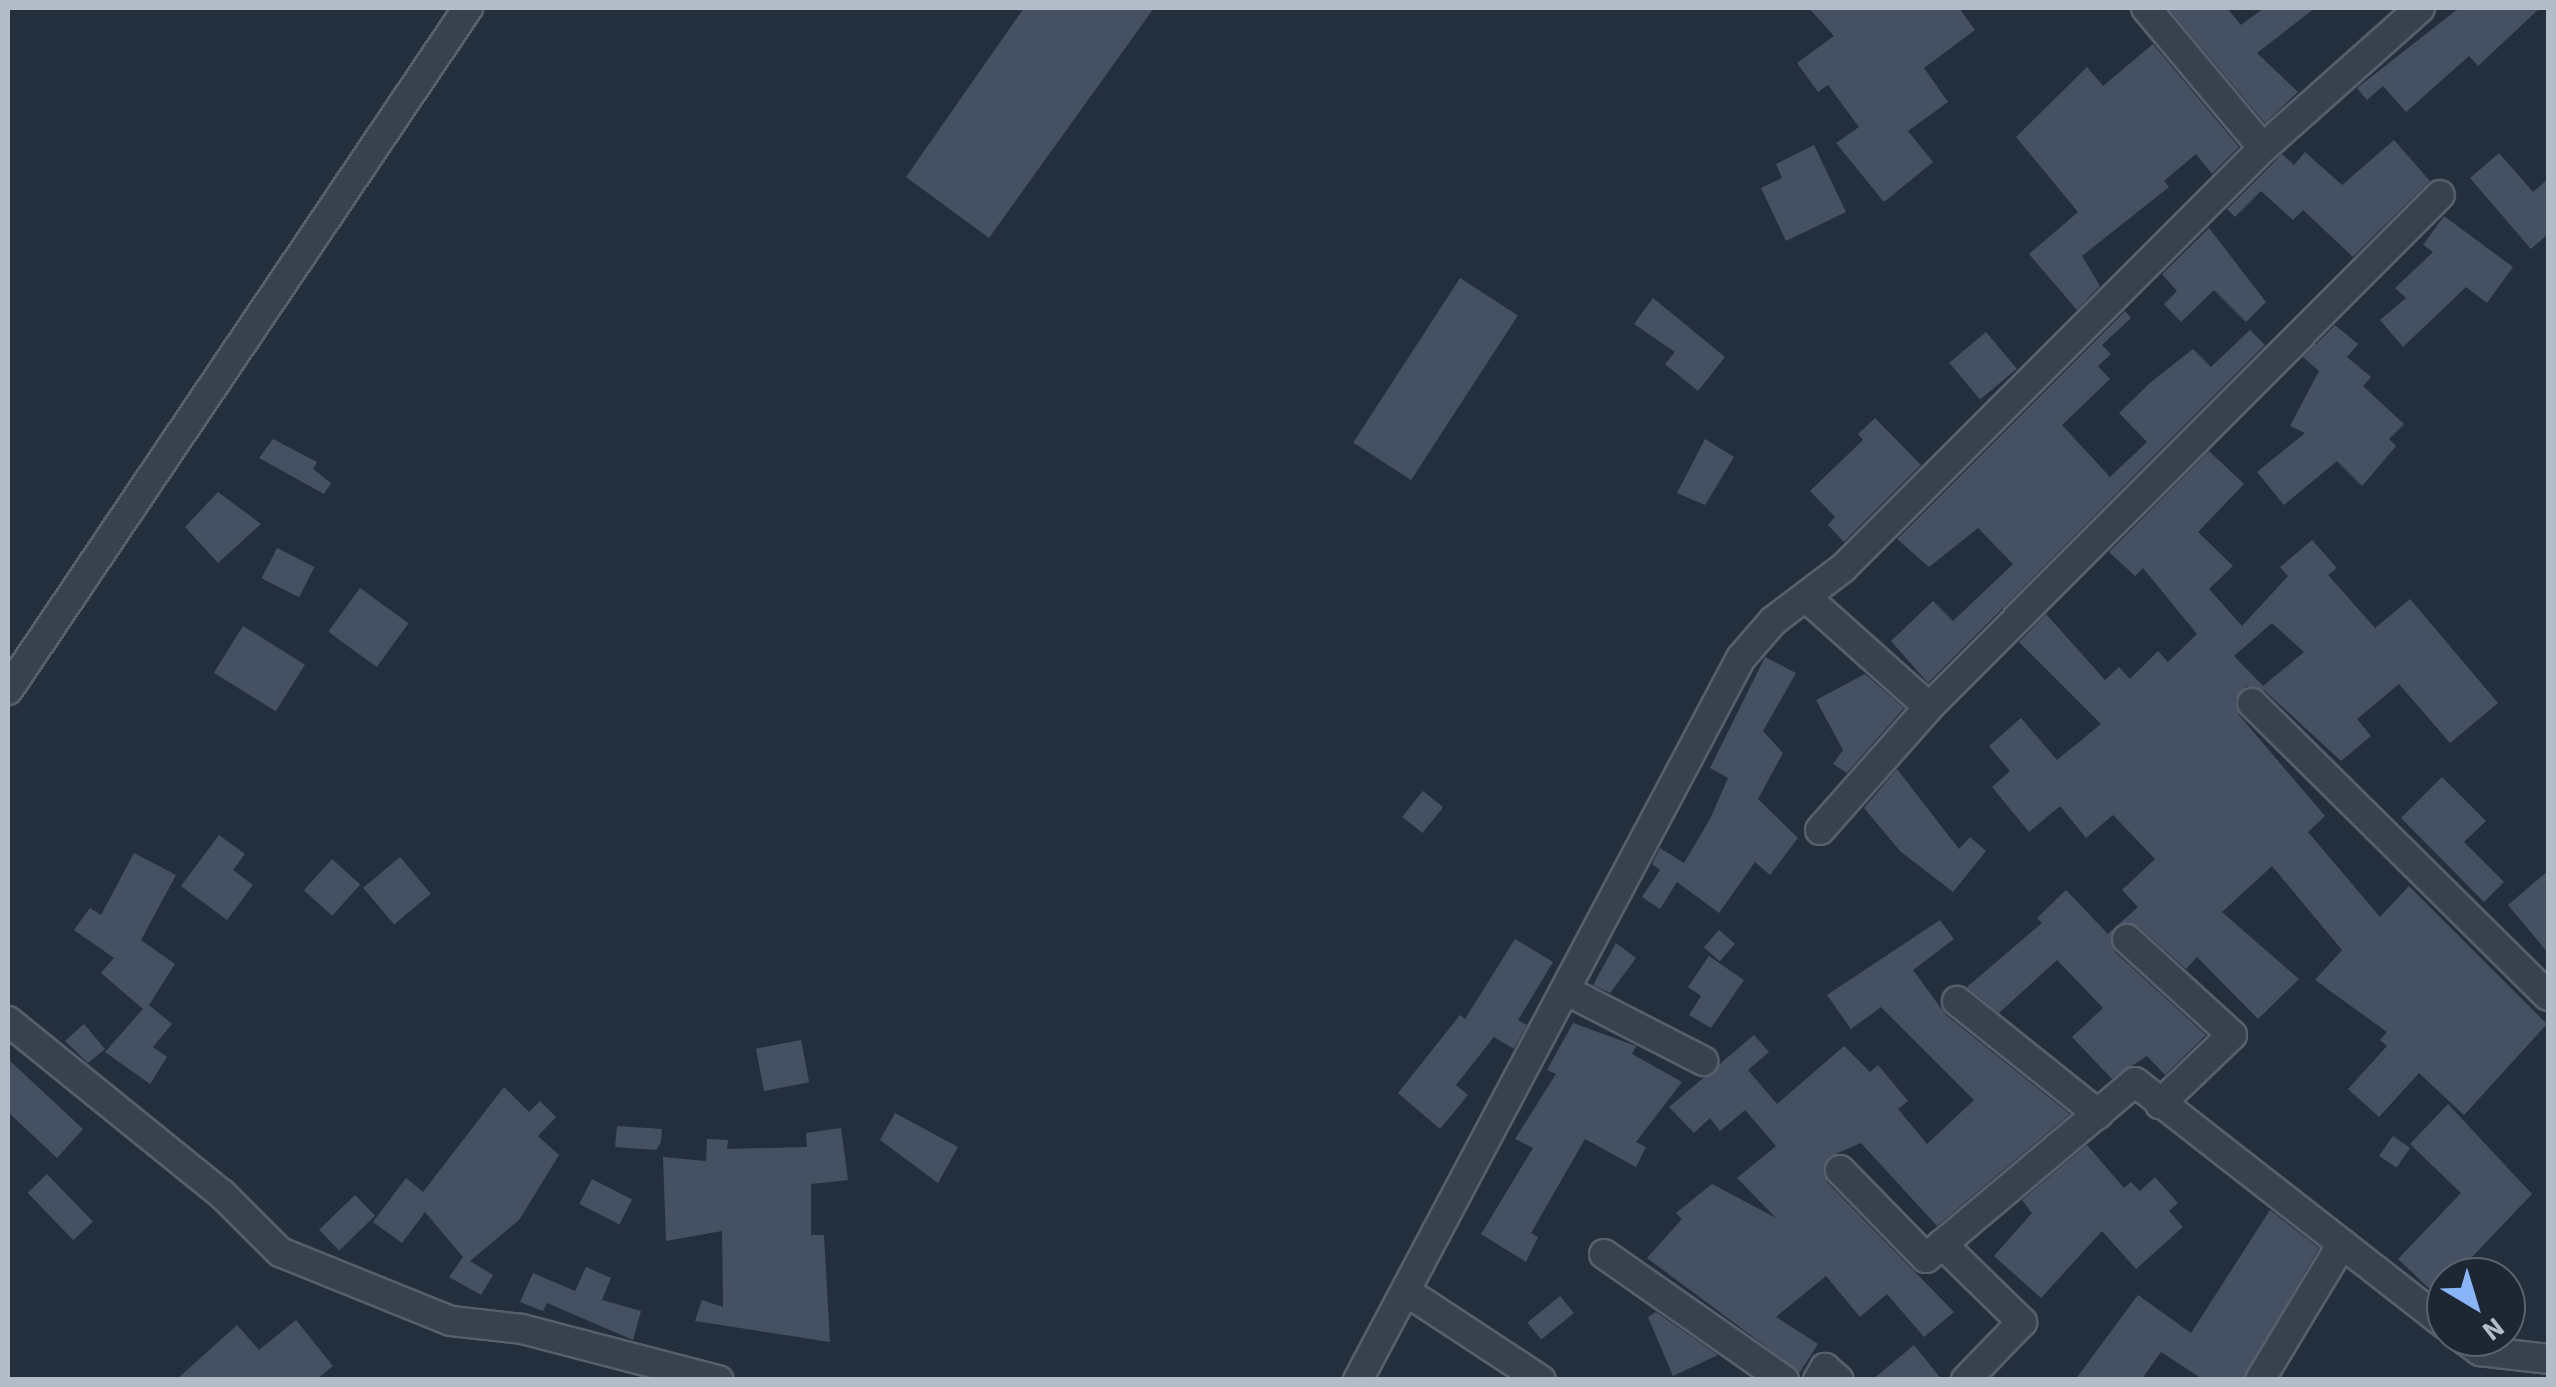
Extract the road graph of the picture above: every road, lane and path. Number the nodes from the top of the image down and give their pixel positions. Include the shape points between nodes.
1 (468, 8) edge
2 (2146, 8) edge
3 (2420, 8) edge
4 (2263, 148) junction
5 (2440, 195) dead end
6 (1808, 599) junction
7 (8, 690) edge
8 (2252, 704) dead end
9 (1930, 707) junction
10 (1820, 830) dead end
11 (2128, 939) dead end
12 (1568, 992) junction
13 (2548, 996) edge
14 (1957, 1001) dead end
15 (8, 1021) edge
16 (1703, 1060) dead end
17 (2160, 1104) junction
18 (2098, 1114) junction
19 (1840, 1170) dead end
20 (1942, 1244) junction
21 (2342, 1244) junction
22 (1604, 1254) dead end
23 (1407, 1292) junction
24 (2426, 1309) edge
25 (718, 1380) edge
26 (1358, 1380) edge
27 (1541, 1380) edge
28 (1784, 1380) edge
29 (1818, 1380) edge
30 (1839, 1380) edge
31 (1966, 1380) edge
32 (2260, 1380) edge

1 - 7 street
2 - 4 street
3 - 4 street
4 - 6 street
5 - 9 street
6 - 9 street
6 - 12 street via 1773,621 1741,658
8 - 13 street
9 - 10 street
11 - 17 street via 2232,1035
12 - 16 street
12 - 23 street
14 - 18 street
15 - 25 street via 222,1194 280,1252 451,1321 522,1329
17 - 18 street via 2136,1082
17 - 21 street
18 - 20 street
19 - 20 street via 1926,1258
20 - 31 street via 2022,1322
21 - 24 street
21 - 32 street
22 - 28 street
23 - 26 street
23 - 27 street
29 - 30 street via 1825,1368

